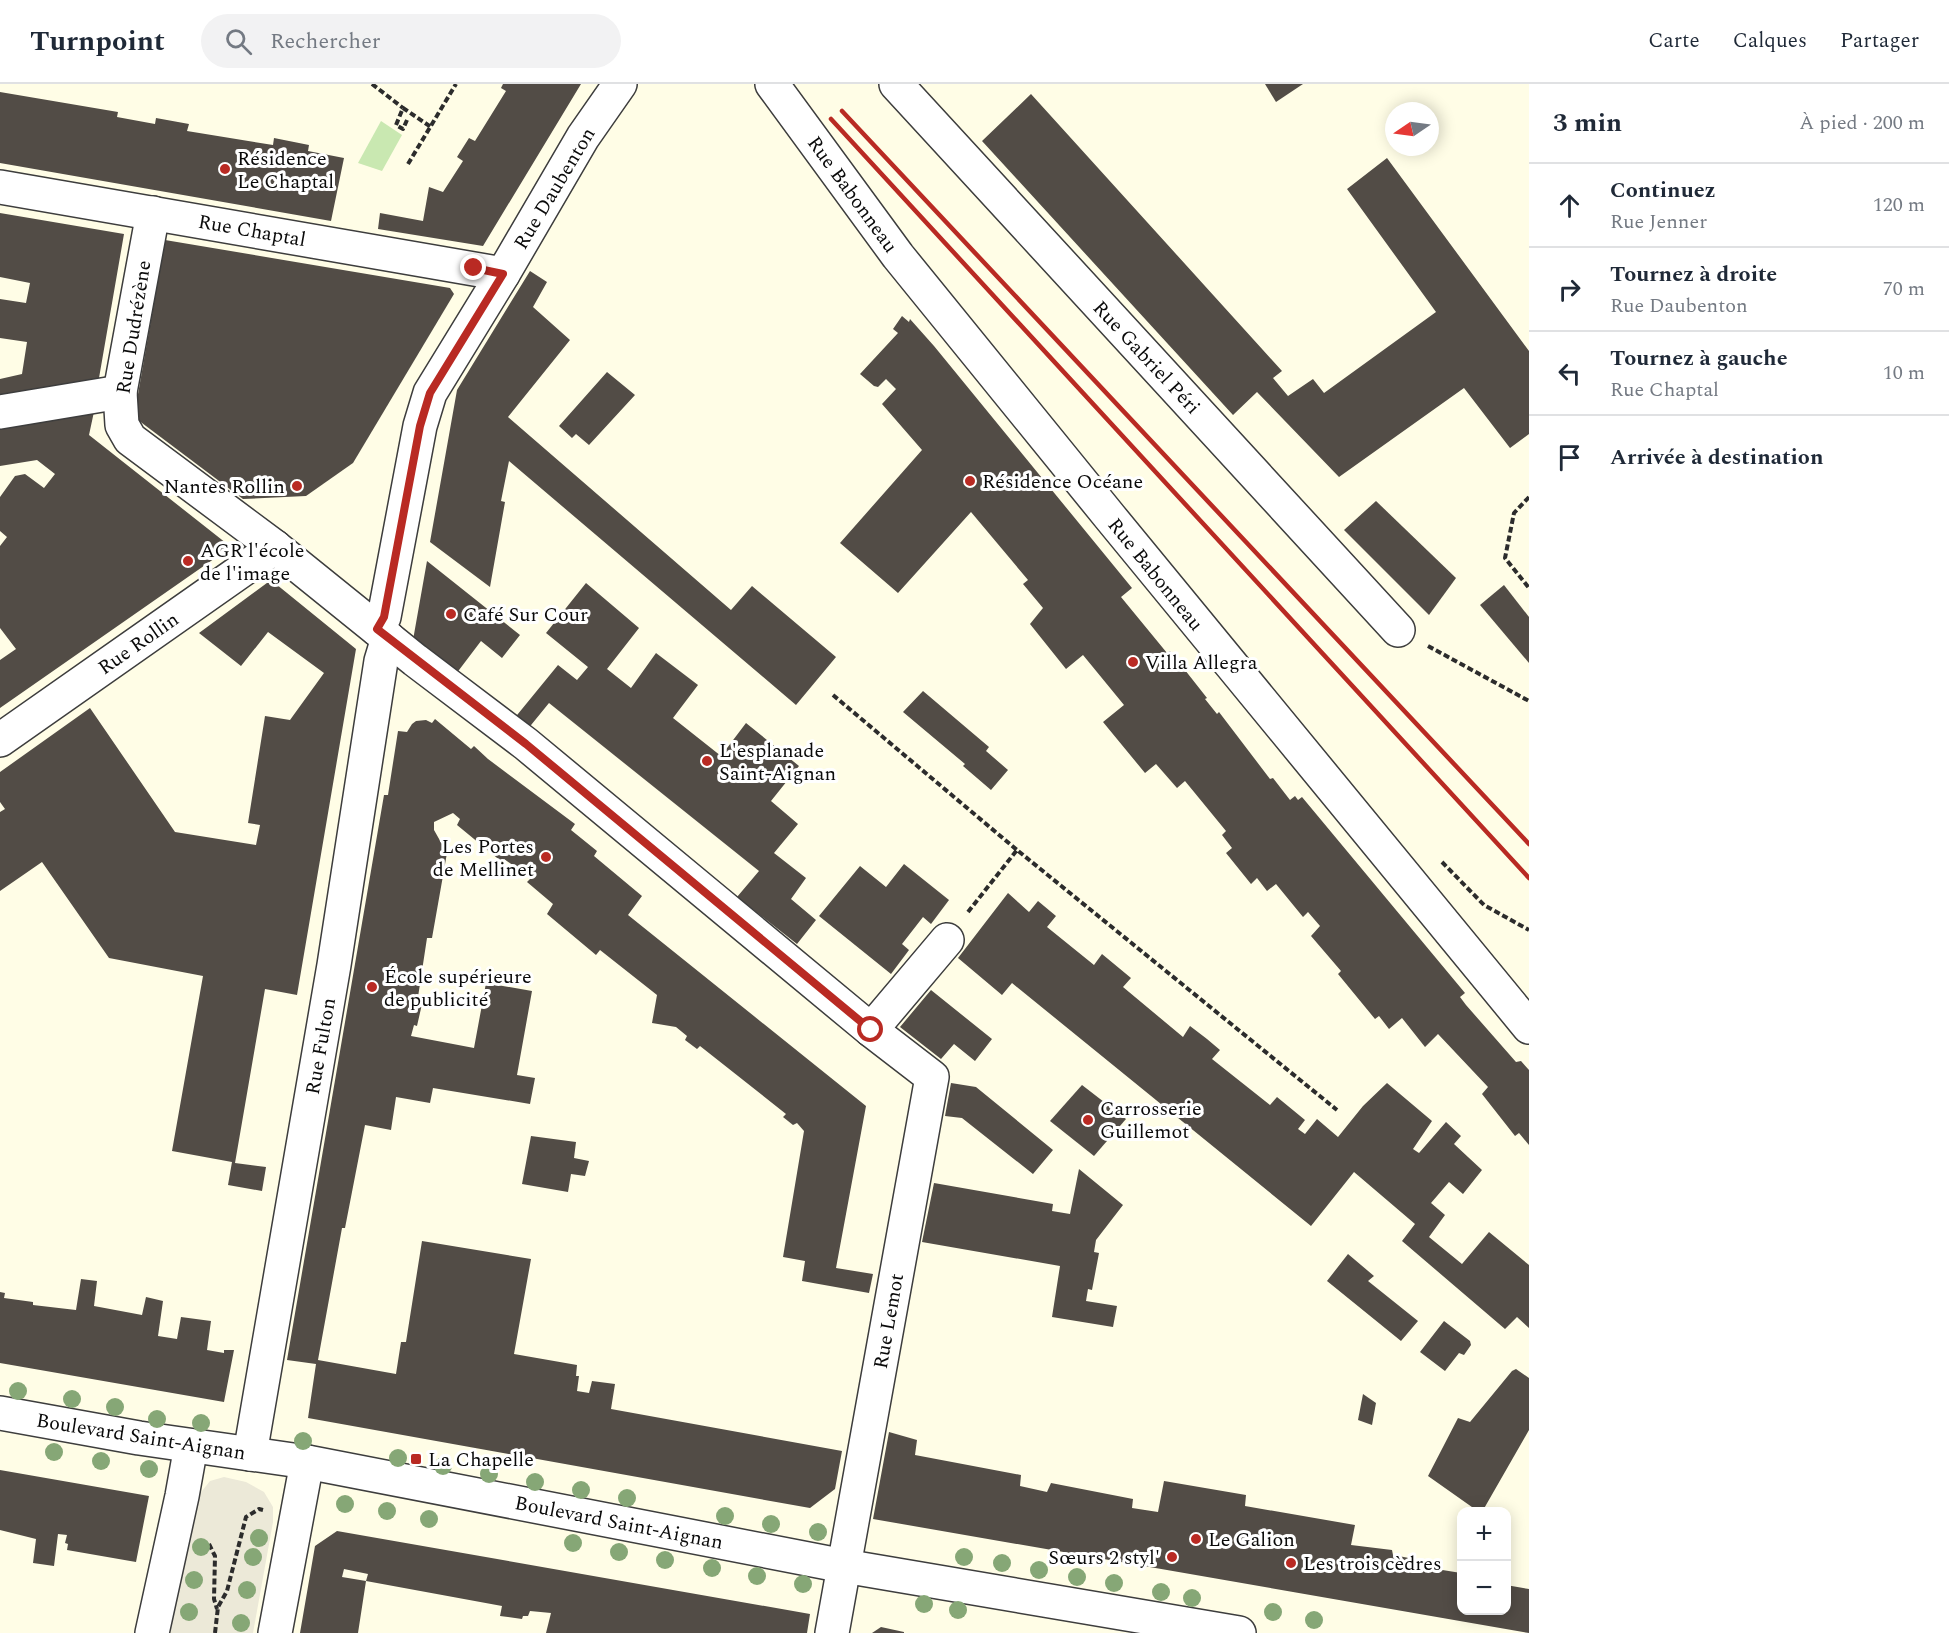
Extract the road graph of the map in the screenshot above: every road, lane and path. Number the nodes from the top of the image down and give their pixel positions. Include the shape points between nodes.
1 (372, 84) edge
2 (456, 84) edge
3 (620, 84) edge
4 (772, 84) edge
5 (896, 84) edge
6 (403, 108) junction
7 (407, 120) dead end
8 (430, 127) junction
9 (408, 164) dead end
10 (0, 187) edge
11 (153, 213) junction
12 (503, 274) junction
13 (120, 392) junction
14 (0, 412) edge
15 (1529, 497) edge
16 (275, 547) junction
17 (1529, 588) edge
18 (1398, 630) joint
19 (382, 634) junction
20 (833, 695) dead end
21 (1529, 701) edge
22 (0, 740) edge
23 (1017, 850) junction
24 (947, 940) joint
25 (1529, 1027) edge
26 (871, 1030) junction
27 (932, 1077) joint
28 (1337, 1110) dead end
29 (0, 1413) edge
30 (191, 1446) junction
31 (250, 1454) junction
32 (307, 1462) junction
33 (296, 1518) junction
34 (844, 1566) junction
35 (152, 1633) edge
36 (214, 1633) edge
37 (274, 1633) edge
38 (832, 1633) edge
39 (1239, 1633) edge

1 - 6 path
2 - 8 path
3 - 12 street, Rue Daubenton via 583,137
4 - 25 street, Rue Babonneau via 898,256
5 - 18 street, Rue Gabriel Péri
6 - 7 path via 396,125 403,129
6 - 8 path
8 - 9 path
10 - 11 street, Rue Chaptal
11 - 12 street, Rue Chaptal
11 - 13 street, Rue Dudrézène
12 - 19 street, Rue Daubenton via 430,393 420,426
13 - 14 street
13 - 16 street, Rue Dudrézène via 122,425 130,439
15 - 17 path via 1514,513 1505,558
16 - 19 street, Rue Dudrézène
16 - 22 street, Rue Rollin
18 - 21 path
19 - 26 street, Rue Dudrézène via 526,744
19 - 31 street, Rue Fulton via 334,965
20 - 23 path
23 - 24 path
23 - 28 path
24 - 26 street
26 - 27 street, Rue Dudrézène
27 - 34 street, Rue Lemot
29 - 30 street, Boulevard Saint-Aignan
30 - 31 street, Boulevard Saint-Aignan
30 - 35 street
31 - 32 street, Boulevard Saint-Aignan
32 - 33 street
32 - 34 street, Boulevard Saint-Aignan
33 - 36 path via 259,1509 246,1517 227,1591 218,1606
33 - 37 street
34 - 38 street, Rue Lemot
34 - 39 street, Boulevard Saint-Aignan

